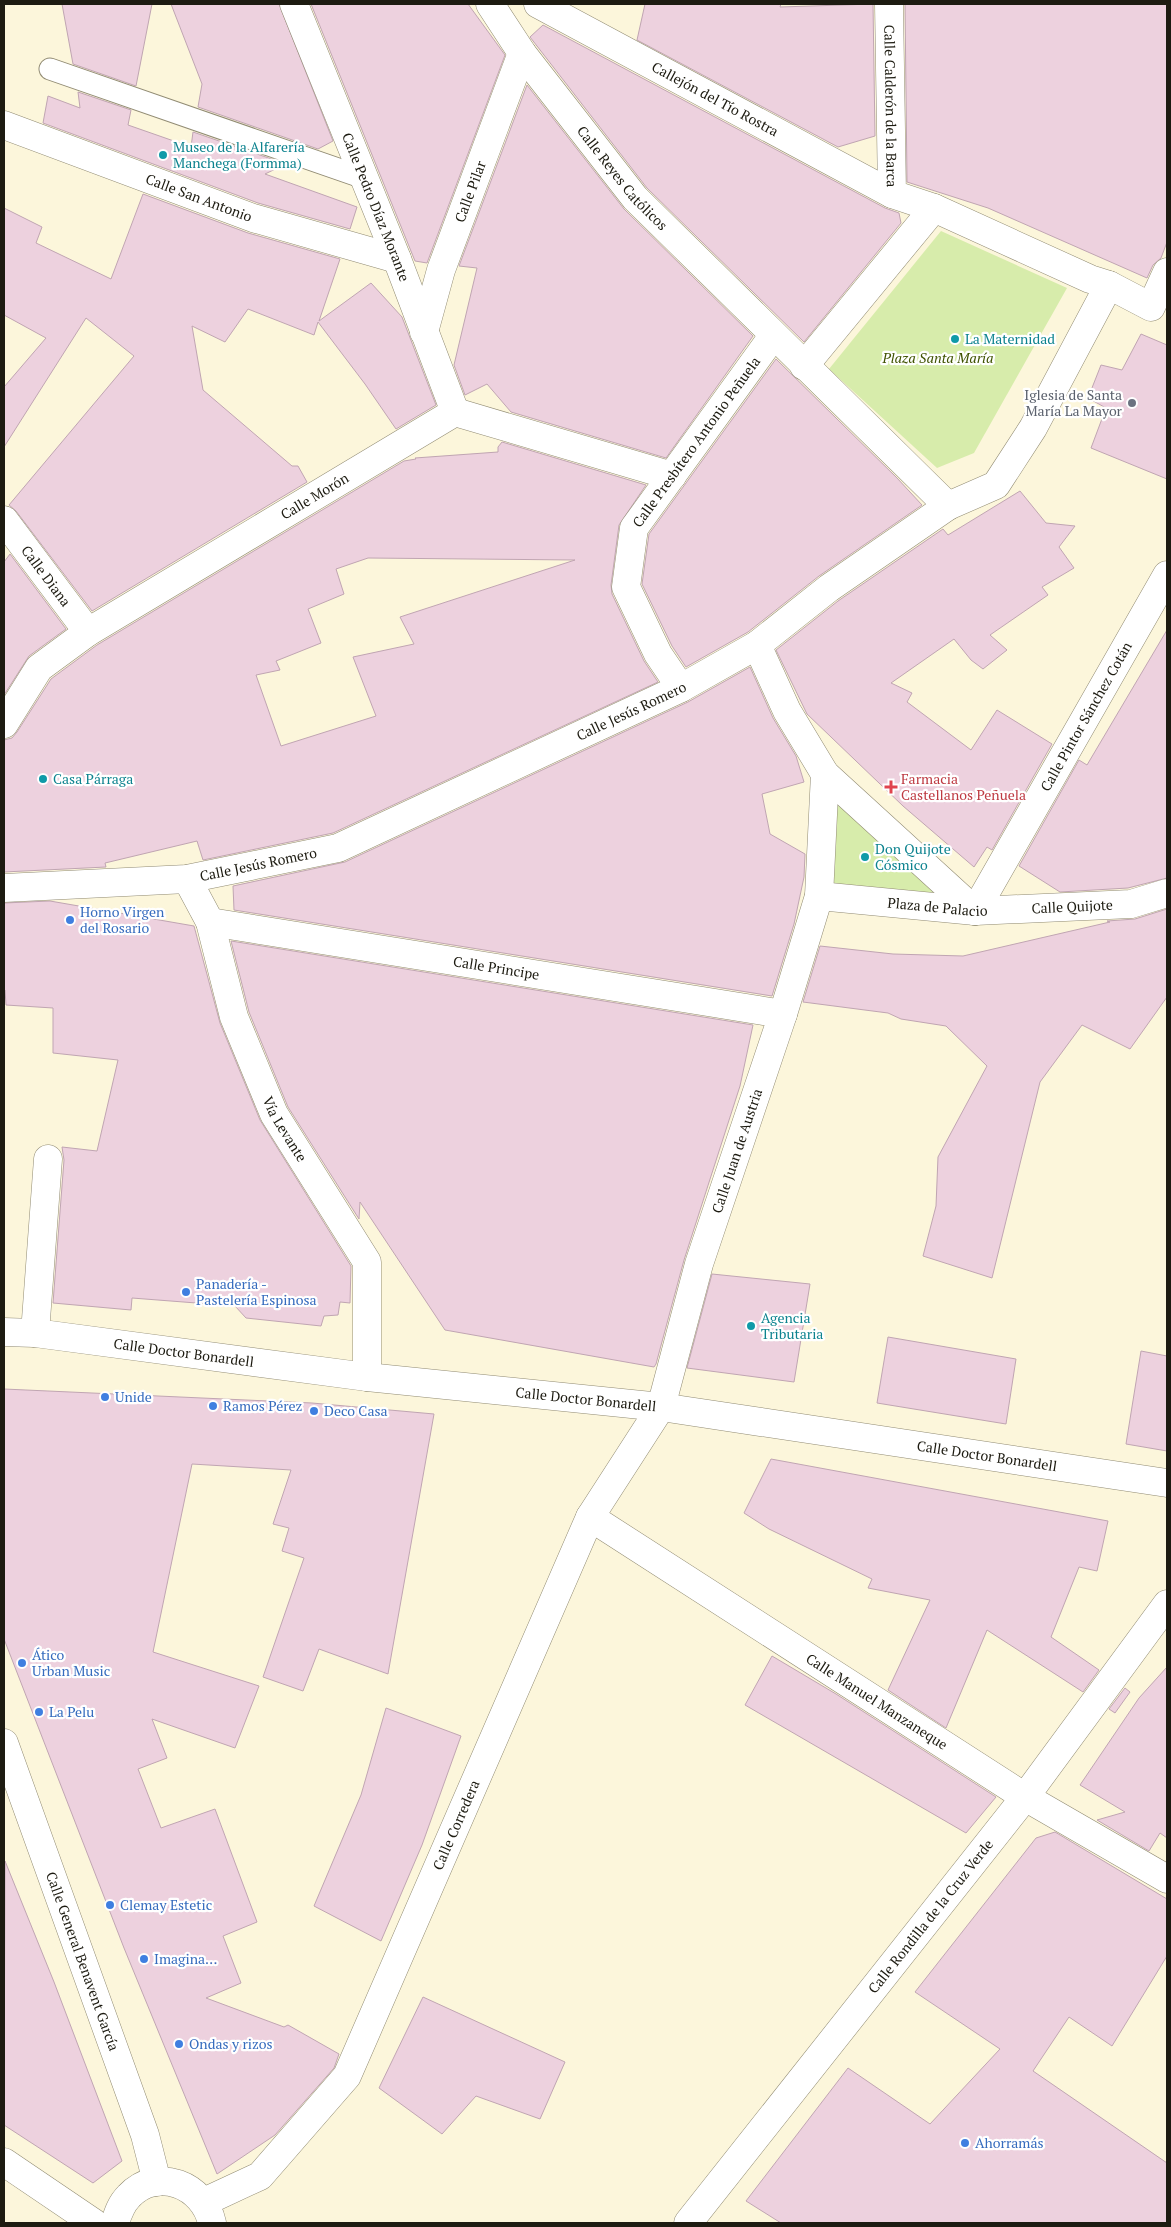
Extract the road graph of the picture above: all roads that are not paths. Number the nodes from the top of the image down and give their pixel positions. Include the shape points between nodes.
1 (294, 4) edge
2 (490, 4) edge
3 (538, 4) edge
4 (889, 4) edge
5 (522, 54) junction
6 (50, 69) dead end
7 (4, 125) edge
8 (364, 178) junction
9 (892, 194) junction
10 (934, 208) junction
11 (397, 259) junction
12 (1167, 272) edge
13 (1109, 285) junction
14 (424, 332) junction
15 (773, 336) junction
16 (804, 366) junction
17 (455, 412) junction
18 (672, 476) junction
19 (948, 506) junction
20 (4, 520) edge
21 (1167, 575) edge
22 (88, 632) junction
23 (756, 645) junction
24 (681, 688) junction
25 (4, 724) edge
26 (825, 774) junction
27 (187, 879) junction
28 (4, 888) edge
29 (1167, 894) edge
30 (819, 896) junction
31 (975, 911) junction
32 (210, 922) junction
33 (783, 1014) junction
34 (48, 1159) dead end
35 (4, 1332) edge
36 (35, 1334) junction
37 (367, 1376) junction
38 (661, 1406) junction
39 (1167, 1483) edge
40 (590, 1518) junction
41 (1167, 1604) edge
42 (4, 1743) edge
43 (1025, 1797) junction
44 (1167, 1879) edge
45 (4, 2162) edge
46 (157, 2182) junction
47 (208, 2213) edge
48 (94, 2223) edge
49 (115, 2223) edge
50 (688, 2223) edge

1 - 8 street, Calle Pedro Díaz Morante
2 - 5 street, Calle Reyes Católicos
3 - 9 street, Callejón del Tío Rostra
4 - 9 street, Calle Calderón de la Barca
5 - 14 street, Calle Pilar via 441,270
5 - 15 street, Calle Reyes Católicos via 635,198
6 - 8 lane
7 - 11 street, Calle San Antonio via 253,218
8 - 11 street, Calle Pedro Díaz Morante
9 - 10 street, Calle Calderón de la Barca
10 - 13 street
10 - 16 street
11 - 14 street, Calle Pedro Díaz Morante
12 - 13 street via 1151,307
13 - 19 street, Calle Jesús Romero via 1032,428 996,485
14 - 17 street, Calle Pedro Díaz Morante
15 - 16 street
15 - 18 street, Calle Presbítero Antonio Peñuela
16 - 19 street
17 - 18 street
17 - 22 street, Calle Morón
18 - 24 street, Calle Presbítero Antonio Peñuela via 634,528 626,587 658,654
19 - 23 street, Calle Jesús Romero via 829,588
20 - 22 street, Calle Diana
21 - 31 street, Calle Pintor Sánchez Cotán
22 - 25 street, Calle Morón via 39,668
23 - 24 street, Calle Jesús Romero
23 - 26 street, Plaza de Palacio via 787,711
24 - 27 street, Calle Jesús Romero via 338,848
26 - 30 street
26 - 31 street, Plaza de Palacio
27 - 28 street, Calle Jesús Romero
27 - 32 street, Vía Levante
29 - 31 street, Calle Quijote via 1131,904
30 - 31 street, Plaza de Palacio
30 - 33 street, Calle Juan de Austria
32 - 33 street, Calle Principe
32 - 37 street, Vía Levante via 234,1017 274,1114 367,1262
33 - 38 street, Calle Juan de Austria via 700,1264
34 - 36 street
35 - 36 street, Calle Doctor Bonardell
36 - 37 street, Calle Doctor Bonardell
37 - 38 street, Calle Doctor Bonardell
38 - 39 street, Calle Doctor Bonardell
38 - 40 street, Calle Corredera
40 - 43 street, Calle Manuel Manzaneque
40 - 47 street, Calle Corredera via 347,2076 260,2176
41 - 43 street, Calle Rondilla de la Cruz Verde
42 - 46 street, Calle General Benavent García via 145,2135
43 - 44 street, Calle Manuel Manzaneque
43 - 50 street, Calle Rondilla de la Cruz Verde
45 - 48 street
46 - 47 street via 183,2185 195,2192
46 - 49 street via 142,2186 129,2195 119,2209

